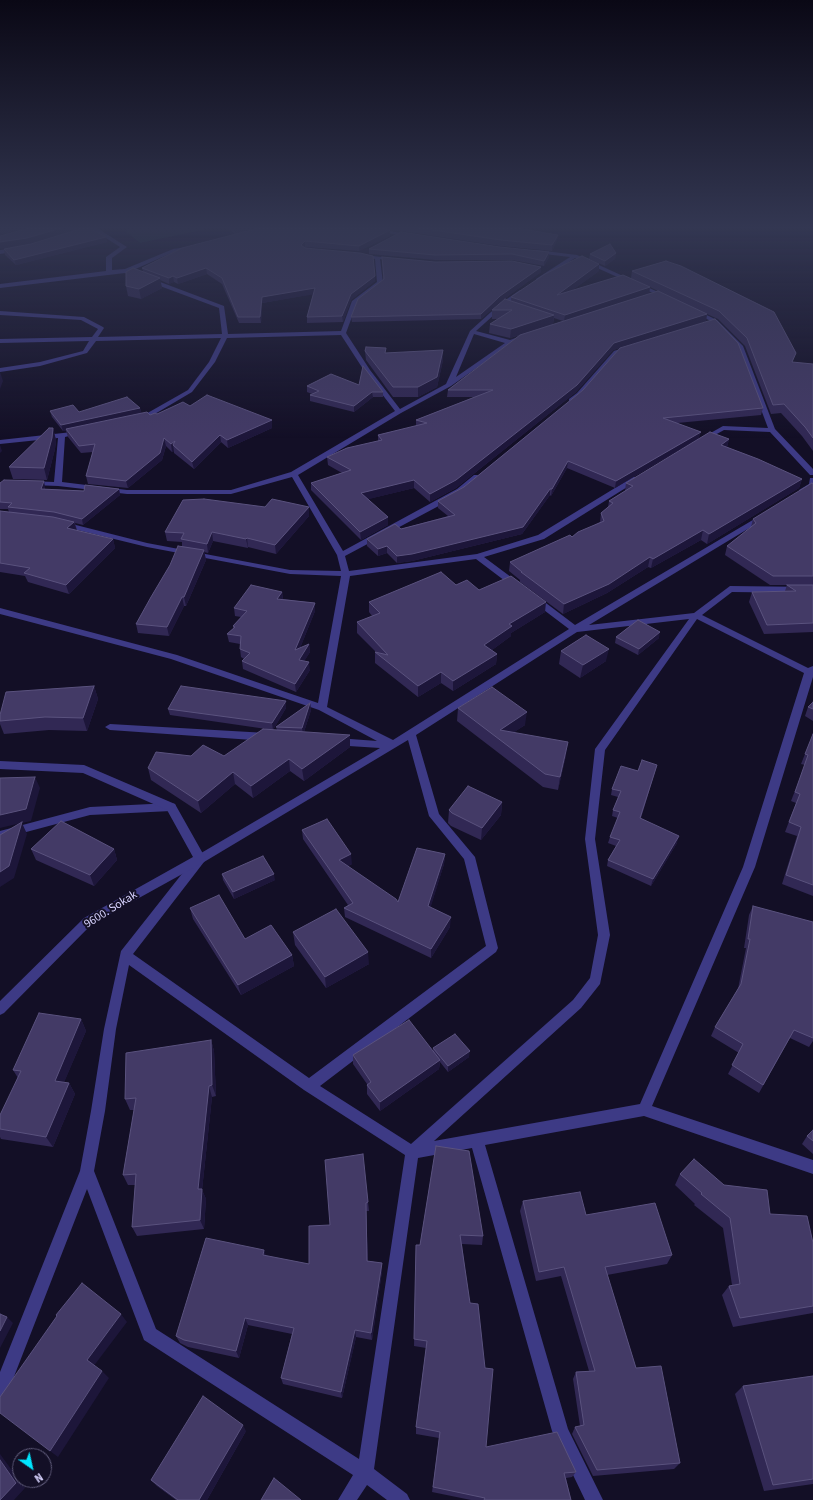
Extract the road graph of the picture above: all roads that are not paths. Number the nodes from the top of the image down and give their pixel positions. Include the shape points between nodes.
1 (198, 298) edge
2 (359, 298) edge
3 (513, 298) edge
4 (667, 298) edge
5 (673, 301) edge
6 (504, 304) junction
7 (511, 307) edge
8 (687, 308) edge
9 (0, 313) edge
10 (715, 321) junction
11 (701, 326) edge
12 (472, 332) junction
13 (343, 333) junction
14 (225, 335) junction
15 (530, 335) edge
16 (93, 340) junction
17 (0, 341) edge
18 (510, 342) junction
19 (637, 346) edge
20 (0, 370) edge
21 (449, 385) junction
22 (567, 404) edge
23 (399, 412) junction
24 (131, 420) edge
25 (85, 430) edge
26 (772, 430) junction
27 (62, 435) junction
28 (0, 442) edge
29 (697, 443) edge
30 (484, 471) edge
31 (813, 473) edge
32 (294, 474) junction
33 (643, 476) edge
34 (813, 480) edge
35 (22, 483) edge
36 (58, 484) junction
37 (794, 497) edge
38 (774, 510) edge
39 (56, 522) edge
40 (341, 555) junction
41 (478, 556) junction
42 (346, 574) junction
43 (813, 590) edge
44 (0, 611) edge
45 (696, 615) junction
46 (576, 629) junction
47 (812, 672) edge
48 (322, 708) junction
49 (110, 727) dead end
50 (410, 734) junction
51 (274, 738) edge
52 (329, 741) edge
53 (393, 745) junction
54 (0, 765) edge
55 (171, 807) junction
56 (0, 835) edge
57 (200, 859) junction
58 (126, 955) junction
59 (0, 1009) edge
60 (309, 1086) junction
61 (644, 1110) junction
62 (477, 1140) junction
63 (412, 1152) junction
64 (813, 1167) edge
65 (87, 1170) junction
66 (0, 1392) edge
67 (365, 1473) junction
68 (347, 1500) edge
69 (401, 1500) edge
70 (594, 1500) edge

1 - 14 street via 222,307
2 - 13 street via 354,302
3 - 6 street
4 - 5 street
6 - 7 street
6 - 12 street
8 - 10 street
9 - 16 street via 82,318 101,328
10 - 11 street
10 - 26 street via 742,347
12 - 18 street
12 - 21 street
13 - 14 street
13 - 23 street
14 - 16 street
14 - 24 street via 212,362 190,391 146,416
15 - 18 street
16 - 17 street
16 - 20 street via 85,352 40,364
18 - 21 street
19 - 22 street via 616,352
21 - 23 street
23 - 32 street
25 - 27 street
26 - 29 street via 723,428
26 - 31 street
27 - 28 street
27 - 36 street
30 - 40 street via 460,491
32 - 36 street via 231,492 127,492
32 - 40 street
33 - 41 street via 541,537
34 - 37 street via 813,485
35 - 36 street
38 - 46 street, 9600. Sokak
39 - 42 street via 147,545 290,572
40 - 42 street
41 - 42 street
41 - 46 street
42 - 48 street
43 - 45 street via 730,589
44 - 48 street via 174,656
45 - 46 street
45 - 47 street
45 - 63 street via 600,749 590,839 604,934 596,980 577,1004
46 - 50 street, 9600. Sokak
47 - 61 street via 749,867
48 - 53 street
49 - 51 street
50 - 53 street, 9600. Sokak
50 - 60 street via 434,816 469,857 492,948
52 - 53 street
53 - 57 street, 9600. Sokak
54 - 55 street via 84,769
55 - 56 street via 90,811
55 - 57 street
57 - 58 street
57 - 59 street, 9600. Sokak via 88,921
58 - 60 street
58 - 65 street via 110,1029
60 - 63 street
61 - 62 street
61 - 64 street
62 - 63 street
62 - 70 street via 560,1431
63 - 67 street
65 - 66 street
65 - 67 street via 150,1334
67 - 68 street
67 - 69 street

